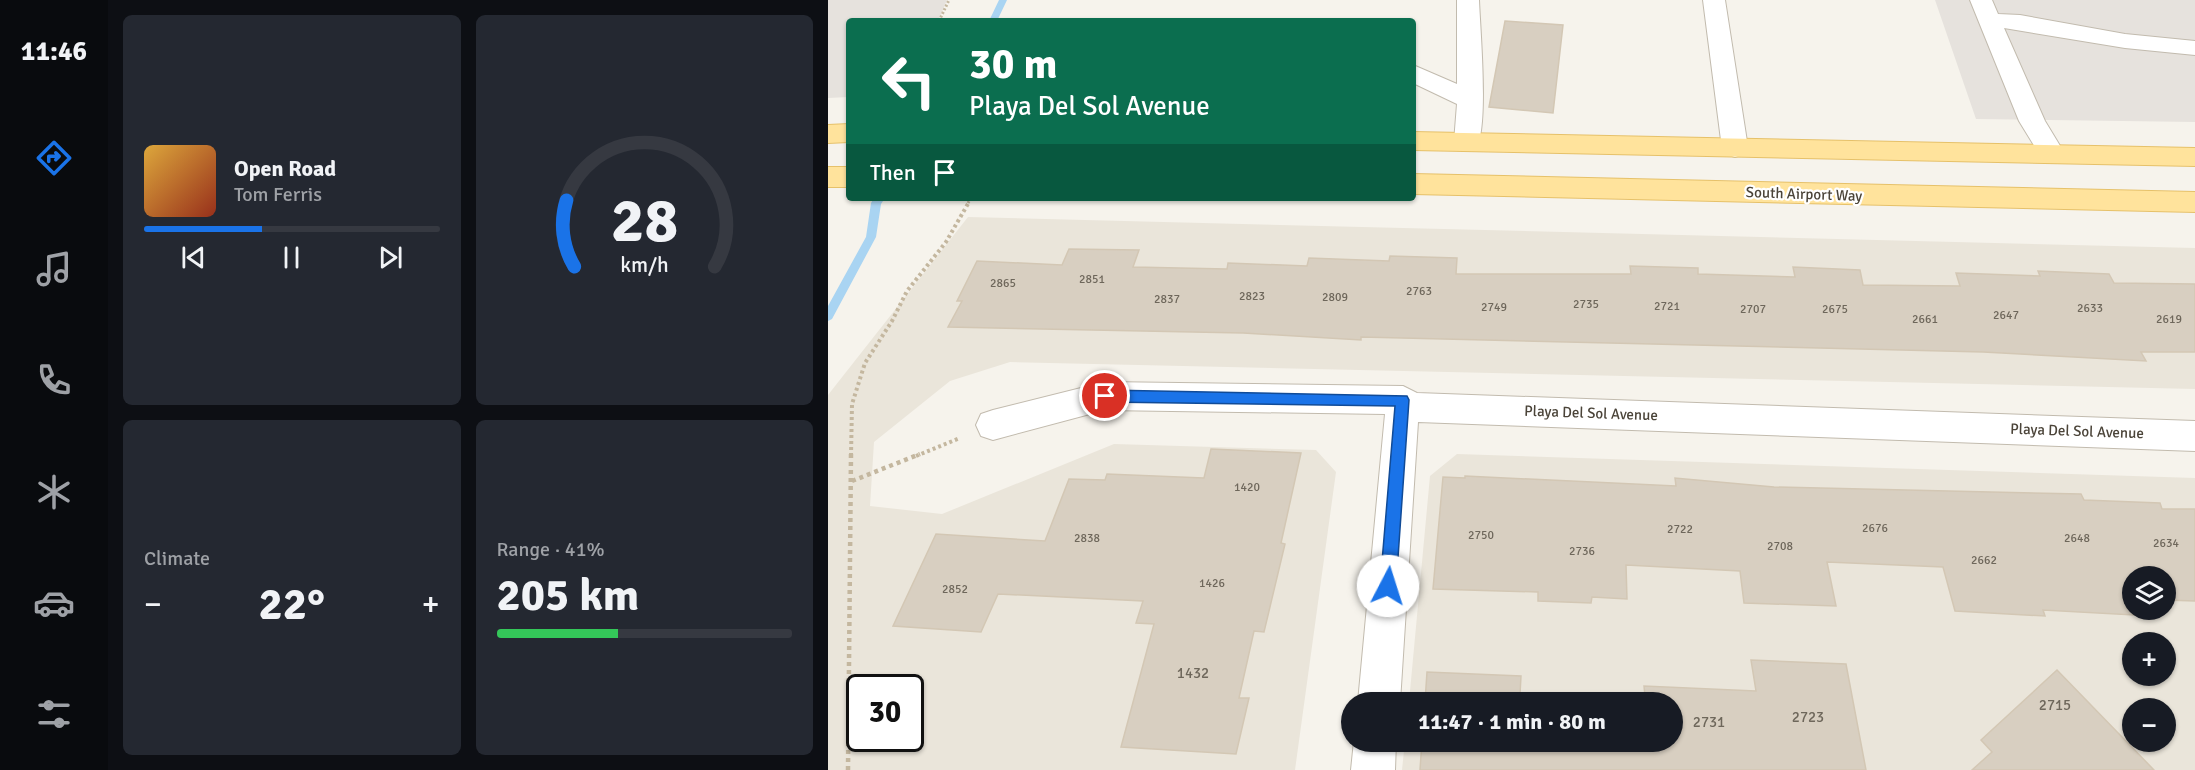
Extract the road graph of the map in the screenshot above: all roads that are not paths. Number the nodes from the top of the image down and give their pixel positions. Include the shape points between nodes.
1 (1468, 0) edge
2 (1714, 0) edge
3 (1985, 10) edge
4 (2195, 48) edge
5 (1416, 74) edge
6 (1470, 100) junction
7 (846, 133) edge
8 (828, 134) edge
9 (1416, 141) edge
10 (1467, 142) junction
11 (1734, 148) junction
12 (2052, 154) junction
13 (2195, 157) edge
14 (1416, 184) edge
15 (2195, 202) edge
16 (1402, 400) junction
17 (993, 425) road end
18 (2195, 436) edge
19 (1379, 692) edge
20 (1375, 752) edge
21 (1373, 770) edge

1 - 6 street
2 - 11 street
3 - 4 street via 2020,22
3 - 12 street via 2032,121
5 - 6 street
6 - 10 street
7 - 8 main road
9 - 10 main road
10 - 11 main road
11 - 12 main road
12 - 13 main road
14 - 15 main road, South Airport Way
16 - 17 street, Playa Del Sol Avenue via 1105,396
16 - 18 street, Playa Del Sol Avenue via 1408,407
16 - 19 street
20 - 21 street

